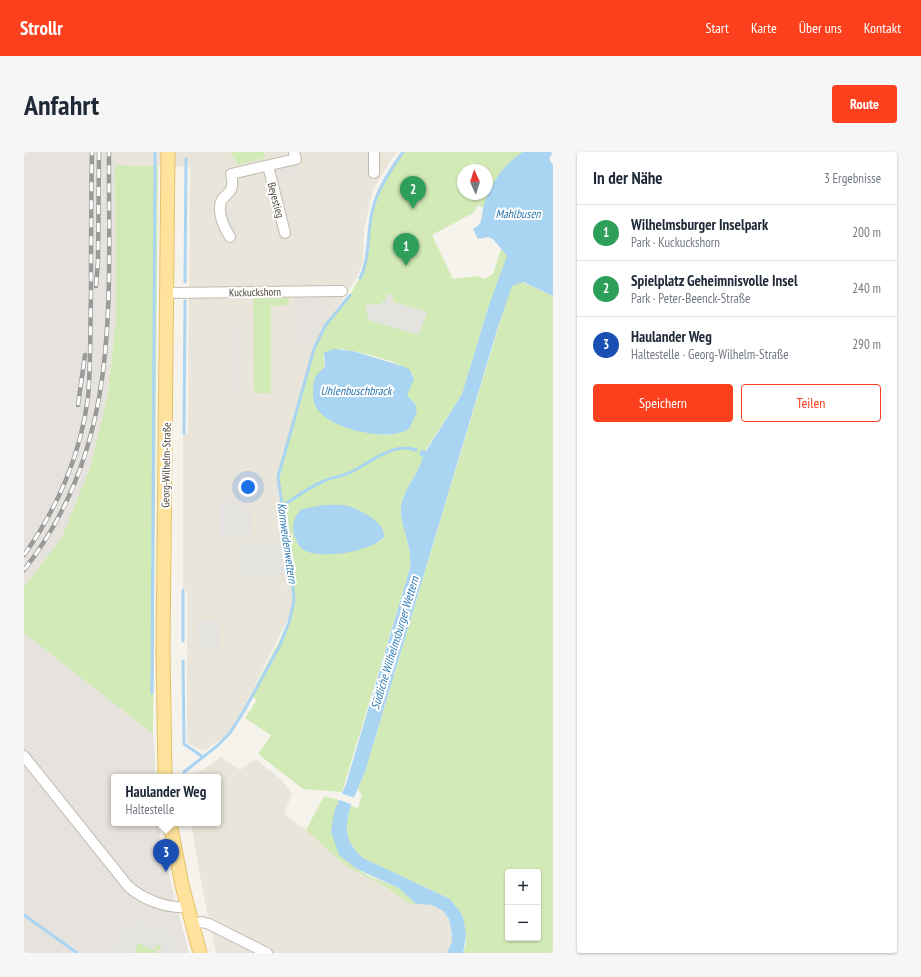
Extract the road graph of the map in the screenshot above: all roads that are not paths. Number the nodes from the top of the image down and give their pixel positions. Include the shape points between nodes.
1 (168, 152) edge
2 (294, 152) edge
3 (374, 152) edge
4 (268, 166) junction
5 (374, 174) dead end
6 (285, 233) dead end
7 (230, 237) dead end
8 (342, 291) dead end
9 (167, 293) junction
10 (24, 756) edge
11 (165, 774) edge
12 (171, 826) edge
13 (187, 906) junction
14 (192, 924) junction
15 (200, 953) edge
16 (266, 953) edge

1 - 9 main road, Georg-Wilhelm-Straße
2 - 4 street via 296,159
3 - 5 street
4 - 6 street, Beyestieg
4 - 7 street via 231,174 234,184 220,207 224,226
8 - 9 street, Kuckuckshorn
9 - 11 main road, Georg-Wilhelm-Straße via 163,650
10 - 13 street via 128,886 142,895 172,907
12 - 13 main road
13 - 14 main road
14 - 15 main road
14 - 16 street via 209,924

